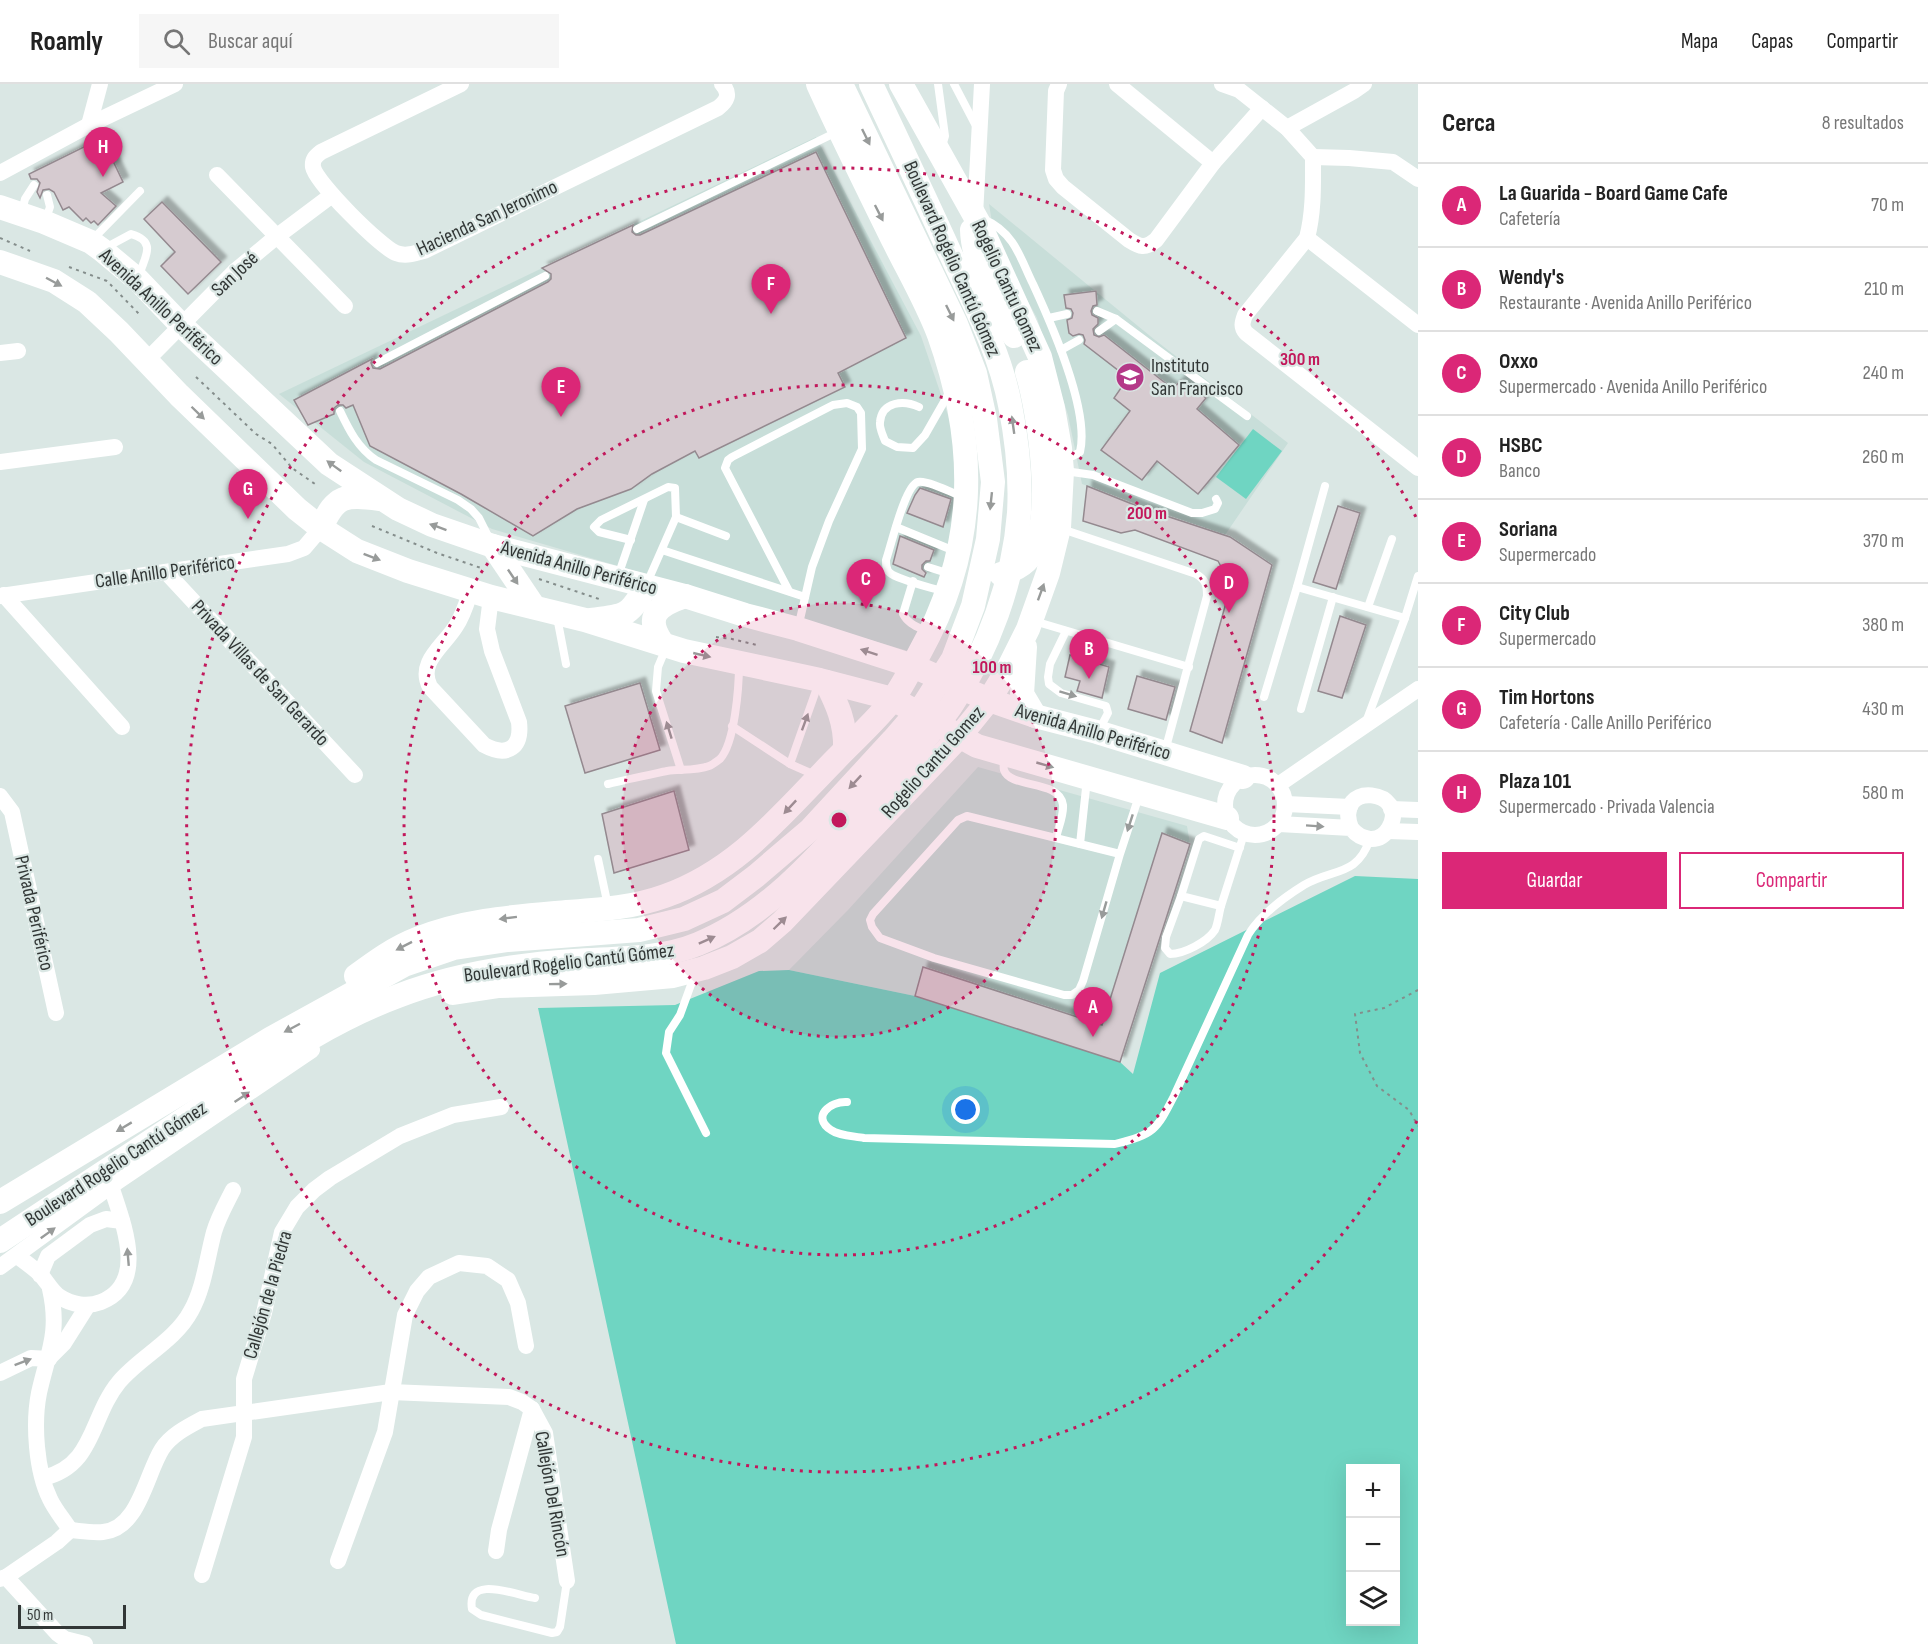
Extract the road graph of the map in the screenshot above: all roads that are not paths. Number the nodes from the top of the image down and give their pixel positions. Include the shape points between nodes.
1 (100, 84) edge
2 (175, 84) edge
3 (461, 84) edge
4 (722, 84) edge
5 (818, 84) edge
6 (841, 84) edge
7 (871, 84) edge
8 (901, 84) edge
9 (938, 84) edge
10 (954, 84) edge
11 (982, 84) edge
12 (1059, 84) edge
13 (1117, 84) edge
14 (1222, 84) edge
15 (1364, 84) edge
16 (1238, 87) edge
17 (1262, 108) junction
18 (89, 125) junction
19 (1287, 128) junction
20 (839, 131) junction
21 (980, 134) junction
22 (940, 153) junction
23 (1313, 157) junction
24 (1213, 163) junction
25 (0, 173) edge
26 (217, 175) dead end
27 (1418, 179) edge
28 (34, 185) dead end
29 (140, 191) dead end
30 (47, 195) dead end
31 (332, 195) junction
32 (11, 211) edge
33 (975, 216) junction
34 (44, 222) junction
35 (637, 230) dead end
36 (276, 237) junction
37 (1307, 238) junction
38 (96, 246) junction
39 (0, 262) edge
40 (545, 276) dead end
41 (138, 280) junction
42 (345, 306) dead end
43 (1097, 311) dead end
44 (1066, 314) dead end
45 (1049, 318) junction
46 (1116, 319) junction
47 (1418, 325) edge
48 (182, 326) junction
49 (1099, 331) dead end
50 (1079, 340) dead end
51 (1061, 350) junction
52 (18, 351) dead end
53 (0, 353) edge
54 (146, 361) junction
55 (377, 363) dead end
56 (954, 385) junction
57 (919, 407) dead end
58 (340, 411) dead end
59 (1247, 416) dead end
60 (115, 447) dead end
61 (0, 462) edge
62 (1061, 464) junction
63 (1418, 468) edge
64 (1325, 486) dead end
65 (966, 498) junction
66 (382, 499) junction
67 (1216, 499) dead end
68 (644, 500) junction
69 (676, 517) junction
70 (896, 526) junction
71 (321, 528) junction
72 (1059, 528) junction
73 (726, 536) dead end
74 (1392, 539) dead end
75 (631, 540) junction
76 (493, 546) junction
77 (662, 550) junction
78 (928, 567) dead end
79 (166, 572) junction
80 (1418, 576) edge
81 (617, 578) junction
82 (913, 581) junction
83 (951, 581) junction
84 (646, 586) junction
85 (1297, 587) junction
86 (789, 591) junction
87 (482, 594) junction
88 (2, 596) edge
89 (685, 596) junction
90 (805, 597) junction
91 (1333, 597) junction
92 (1368, 607) junction
93 (545, 610) junction
94 (1405, 618) junction
95 (585, 620) junction
96 (1029, 624) junction
97 (798, 629) junction
98 (1066, 631) junction
99 (931, 634) junction
100 (665, 644) junction
101 (566, 664) dead end
102 (739, 664) junction
103 (913, 666) junction
104 (1189, 667) junction
105 (823, 681) junction
106 (1418, 689) edge
107 (1264, 697) dead end
108 (892, 699) junction
109 (989, 700) junction
110 (1301, 709) dead end
111 (1035, 716) junction
112 (732, 726) junction
113 (123, 727) dead end
114 (1364, 728) junction
115 (1097, 732) junction
116 (959, 737) junction
117 (845, 749) junction
118 (1165, 753) junction
119 (1004, 754) junction
120 (790, 764) junction
121 (681, 770) junction
122 (355, 775) dead end
123 (818, 777) junction
124 (1087, 777) junction
125 (1243, 777) junction
126 (608, 784) dead end
127 (1278, 785) junction
128 (1141, 792) junction
129 (906, 793) junction
130 (0, 796) edge
131 (1286, 804) junction
132 (1350, 807) junction
133 (1391, 809) junction
134 (1418, 810) edge
135 (6, 816) edge
136 (1279, 824) junction
137 (1351, 828) junction
138 (1388, 831) junction
139 (1418, 832) edge
140 (1237, 833) junction
141 (1056, 838) junction
142 (1370, 839) junction
143 (1080, 844) junction
144 (1120, 854) junction
145 (598, 859) dead end
146 (1181, 896) junction
147 (1221, 906) junction
148 (609, 909) junction
149 (692, 971) junction
150 (56, 1013) dead end
151 (329, 1020) junction
152 (847, 1102) dead end
153 (501, 1107) dead end
154 (706, 1133) dead end
155 (111, 1186) junction
156 (233, 1190) dead end
157 (0, 1202) edge
158 (122, 1221) junction
159 (8, 1248) edge
160 (0, 1267) edge
161 (45, 1282) junction
162 (88, 1305) junction
163 (526, 1346) dead end
164 (49, 1359) junction
165 (0, 1373) edge
166 (391, 1392) junction
167 (532, 1409) junction
168 (244, 1414) junction
169 (43, 1478) junction
170 (70, 1530) junction
171 (496, 1551) dead end
172 (338, 1561) dead end
173 (202, 1575) dead end
174 (3, 1578) edge
175 (567, 1581) joint
176 (535, 1599) dead end
177 (85, 1644) edge

1 - 18 street
2 - 18 street
3 - 31 street, Hacienda San Jeronimo via 314,158 315,172
4 - 31 street, Hacienda San Jeronimo via 728,96 718,108 424,251 397,253
5 - 20 street
6 -> 151 street, Boulevard Rogelio Cantú Gómez via 956,324 975,373 985,419 993,482 988,539 973,606 953,659 925,703 811,829 723,901 684,919 639,930 454,948 404,965 360,988
151 -> 7 street, Boulevard Rogelio Cantú Gómez via 451,977 504,967 645,956 692,947 729,930 794,879 843,829 949,708 975,665 1012,561 1019,511 1018,462 1010,405 983,324
8 - 22 street, Rogelio Cantu Gomez
9 - 22 lane via 945,136
10 - 21 lane
11 - 21 street
12 - 24 street via 1053,170 1056,179 1141,247 1156,240
13 - 24 street
14 - 16 street
15 - 19 street
16 - 17 street
17 - 19 street
17 - 24 street
18 - 25 street
19 - 23 street
20 - 35 lane
20 -> 56 street via 938,333
21 - 33 street
22 - 33 street, Rogelio Cantu Gomez
23 - 27 street via 1393,162
23 - 37 street
26 - 36 street
28 - 32 lane
29 - 38 lane
30 - 34 lane via 50,207
31 - 36 street, San José
32 - 34 street, Avenida Anillo Periférico
33 - 45 lane via 992,223 1011,241
33 - 62 street, Rogelio Cantu Gomez via 1040,357
33 - 83 street via 974,248 1019,346 1031,385 1044,467 1043,507 1039,538 1022,565 987,578
34 - 38 street, Avenida Anillo Periférico
36 - 42 street
36 - 48 street, San José via 228,278
37 - 47 street
37 - 63 street via 1245,315 1242,328
38 - 41 street, Avenida Anillo Periférico
38 - 41 lane via 131,234 137,236 148,251
39 -> 54 street via 54,281 87,302
40 - 55 lane
41 - 48 street, Avenida Anillo Periférico
43 - 46 lane
44 - 45 lane
45 - 51 lane
46 - 49 lane
46 - 59 lane
48 - 54 street, San José
66 -> 48 street, Avenida Anillo Periférico via 329,464
50 - 51 lane
51 - 62 lane via 1079,414 1082,443 1080,452
52 - 53 street
54 -> 71 street via 288,501
56 - 57 lane via 913,448 885,441 879,424 882,413 892,404 908,401
56 - 65 street via 963,440
58 - 76 lane via 366,454 471,509
60 - 61 street
62 - 67 lane via 1192,513 1215,509
62 - 72 street, Rogelio Cantu Gomez
64 - 85 lane
65 - 70 lane via 919,481 914,484
65 - 83 street
66 - 71 street via 345,497 334,503
76 -> 66 street, Avenida Anillo Periférico via 432,525
68 - 69 lane via 668,487 675,488
68 - 75 lane
68 - 75 lane via 594,527 599,532
69 - 73 lane
69 - 77 lane
70 - 82 lane via 886,567 889,572
70 - 83 lane
71 - 79 street, Calle Anillo Periférico via 304,548 288,554
71 -> 87 street via 357,551
96 -> 72 street, Rogelio Cantu Gomez
72 - 104 lane via 1204,579 1207,596
74 - 92 lane
75 - 81 lane
76 - 81 street, Avenida Anillo Periférico
76 -> 93 street
77 - 84 lane
77 - 86 lane
78 - 83 lane
79 - 88 street, Calle Anillo Periférico
79 - 122 street, Privada Villas de San Gerardo
80 - 94 lane
81 - 84 street, Avenida Anillo Periférico
82 - 83 lane
82 - 99 lane via 903,614 906,620
83 - 96 street via 957,618 983,633 996,634
83 - 99 street
84 - 89 street, Avenida Anillo Periférico
84 - 95 street via 627,613
85 - 91 lane
85 - 107 lane
86 - 90 lane
86 - 90 lane via 725,468 728,460 833,405 846,403 861,413 862,449 829,521
87 - 87 street via 492,651 519,722 517,744 502,751 484,745 425,677 429,661
87 - 93 street
88 - 113 street
89 - 97 street, Avenida Anillo Periférico
89 - 100 street via 655,614 656,634
90 - 97 lane
91 - 92 lane
91 - 110 lane
92 - 94 lane
93 - 95 street
93 - 101 lane
94 - 114 lane
95 - 100 street
96 - 98 lane
96 - 109 street, Rogelio Cantu Gomez
96 - 111 street via 1022,694
103 -> 97 street, Avenida Anillo Periférico
98 - 104 lane
98 -> 115 lane via 1050,664 1049,684 1061,693 1106,706 1108,713
99 - 103 street
100 -> 102 street
121 -> 100 lane via 656,691
102 - 105 street
102 - 112 lane
103 - 108 street
103 - 109 street, Avenida Anillo Periférico
104 - 118 lane
105 - 108 street
105 - 117 street via 843,719
120 -> 105 lane
106 - 114 street
108 - 116 street
108 - 117 street
109 - 111 street, Avenida Anillo Periférico
109 - 116 street, Rogelio Cantu Gomez
111 - 115 street, Avenida Anillo Periférico
112 - 120 lane
112 - 121 lane via 720,759 710,766
114 - 127 street
115 - 118 street, Avenida Anillo Periférico
116 - 119 street
116 - 129 street, Rogelio Cantu Gomez
117 - 123 street
117 - 129 street via 881,754 903,778
118 - 125 street, Avenida Anillo Periférico
119 -> 124 street
119 - 141 lane via 1004,770 1010,777 1047,788 1061,800
120 - 123 lane
121 - 126 lane
123 -> 148 street via 774,825 732,861 702,880 664,897
124 - 128 street
124 - 143 lane
125 - 127 street via 1258,774
125 - 140 street via 1226,795 1225,810
127 - 131 street
128 - 140 street
128 -> 144 lane
149 -> 129 street, Rogelio Cantu Gomez via 732,957 760,941
130 - 135 street
131 - 132 street
131 - 136 street
132 - 133 street via 1360,796 1375,795
132 - 137 street
133 - 134 street
133 - 138 street via 1393,817
135 - 150 street, Privada Periférico
136 -> 137 street
136 - 140 street via 1260,835
137 - 142 street via 1362,838
138 - 139 street
138 - 142 street
140 - 146 lane via 1199,839
140 - 147 lane
141 - 143 lane
144 -> 141 lane via 1079,990 1072,994 1044,990 934,958 880,938 872,927 873,914 958,820 967,816
142 - 152 lane via 1357,862 1304,885 1256,923 1174,1096 1152,1132 1115,1144 864,1138 832,1132 824,1124 826,1109
143 - 144 lane
145 - 148 lane
146 - 147 lane
146 - 147 lane via 1166,936 1165,948 1170,954 1182,954 1215,930
148 -> 151 street via 505,918 416,939 385,955 328,1001
151 -> 149 street, Rogelio Cantu Gomez via 360,1022 451,993 500,986 594,983
149 - 154 lane via 687,998 669,1032 666,1053
155 -> 151 street via 310,1051
151 -> 157 street, Boulevard Rogelio Cantú Gómez via 270,1039
151 - 159 street, Boulevard Rogelio Cantú Gómez
153 - 168 street, Callejón de la Piedra via 453,1115 400,1136 330,1178 297,1207 282,1232 244,1379
155 - 158 street
159 -> 155 street
156 - 169 street via 215,1230 191,1312 175,1332 120,1381 75,1462
158 - 161 street via 106,1219 90,1225 48,1256
162 -> 158 street via 111,1297 126,1278 130,1259
159 - 160 street
159 - 161 street
161 - 162 street via 68,1301
161 - 164 street via 55,1321
162 - 164 street
163 - 166 street via 518,1303 508,1280 487,1266 459,1263 429,1276 417,1291 405,1315
165 -> 164 street via 31,1358
164 - 169 street via 36,1417
166 - 167 street via 509,1397
166 - 168 street
166 - 172 street via 385,1432
167 - 171 street
167 - 175 street, Callejón Del Rincón via 548,1445
168 - 170 street via 202,1419 179,1431 162,1449 131,1514 120,1525 104,1532
168 - 173 street, Callejón de la Piedra via 244,1437
169 - 170 street via 50,1499
170 - 174 street
174 - 177 street via 58,1634
175 - 176 lane via 560,1627 552,1633 481,1615 472,1609 471,1600 475,1592 484,1588

